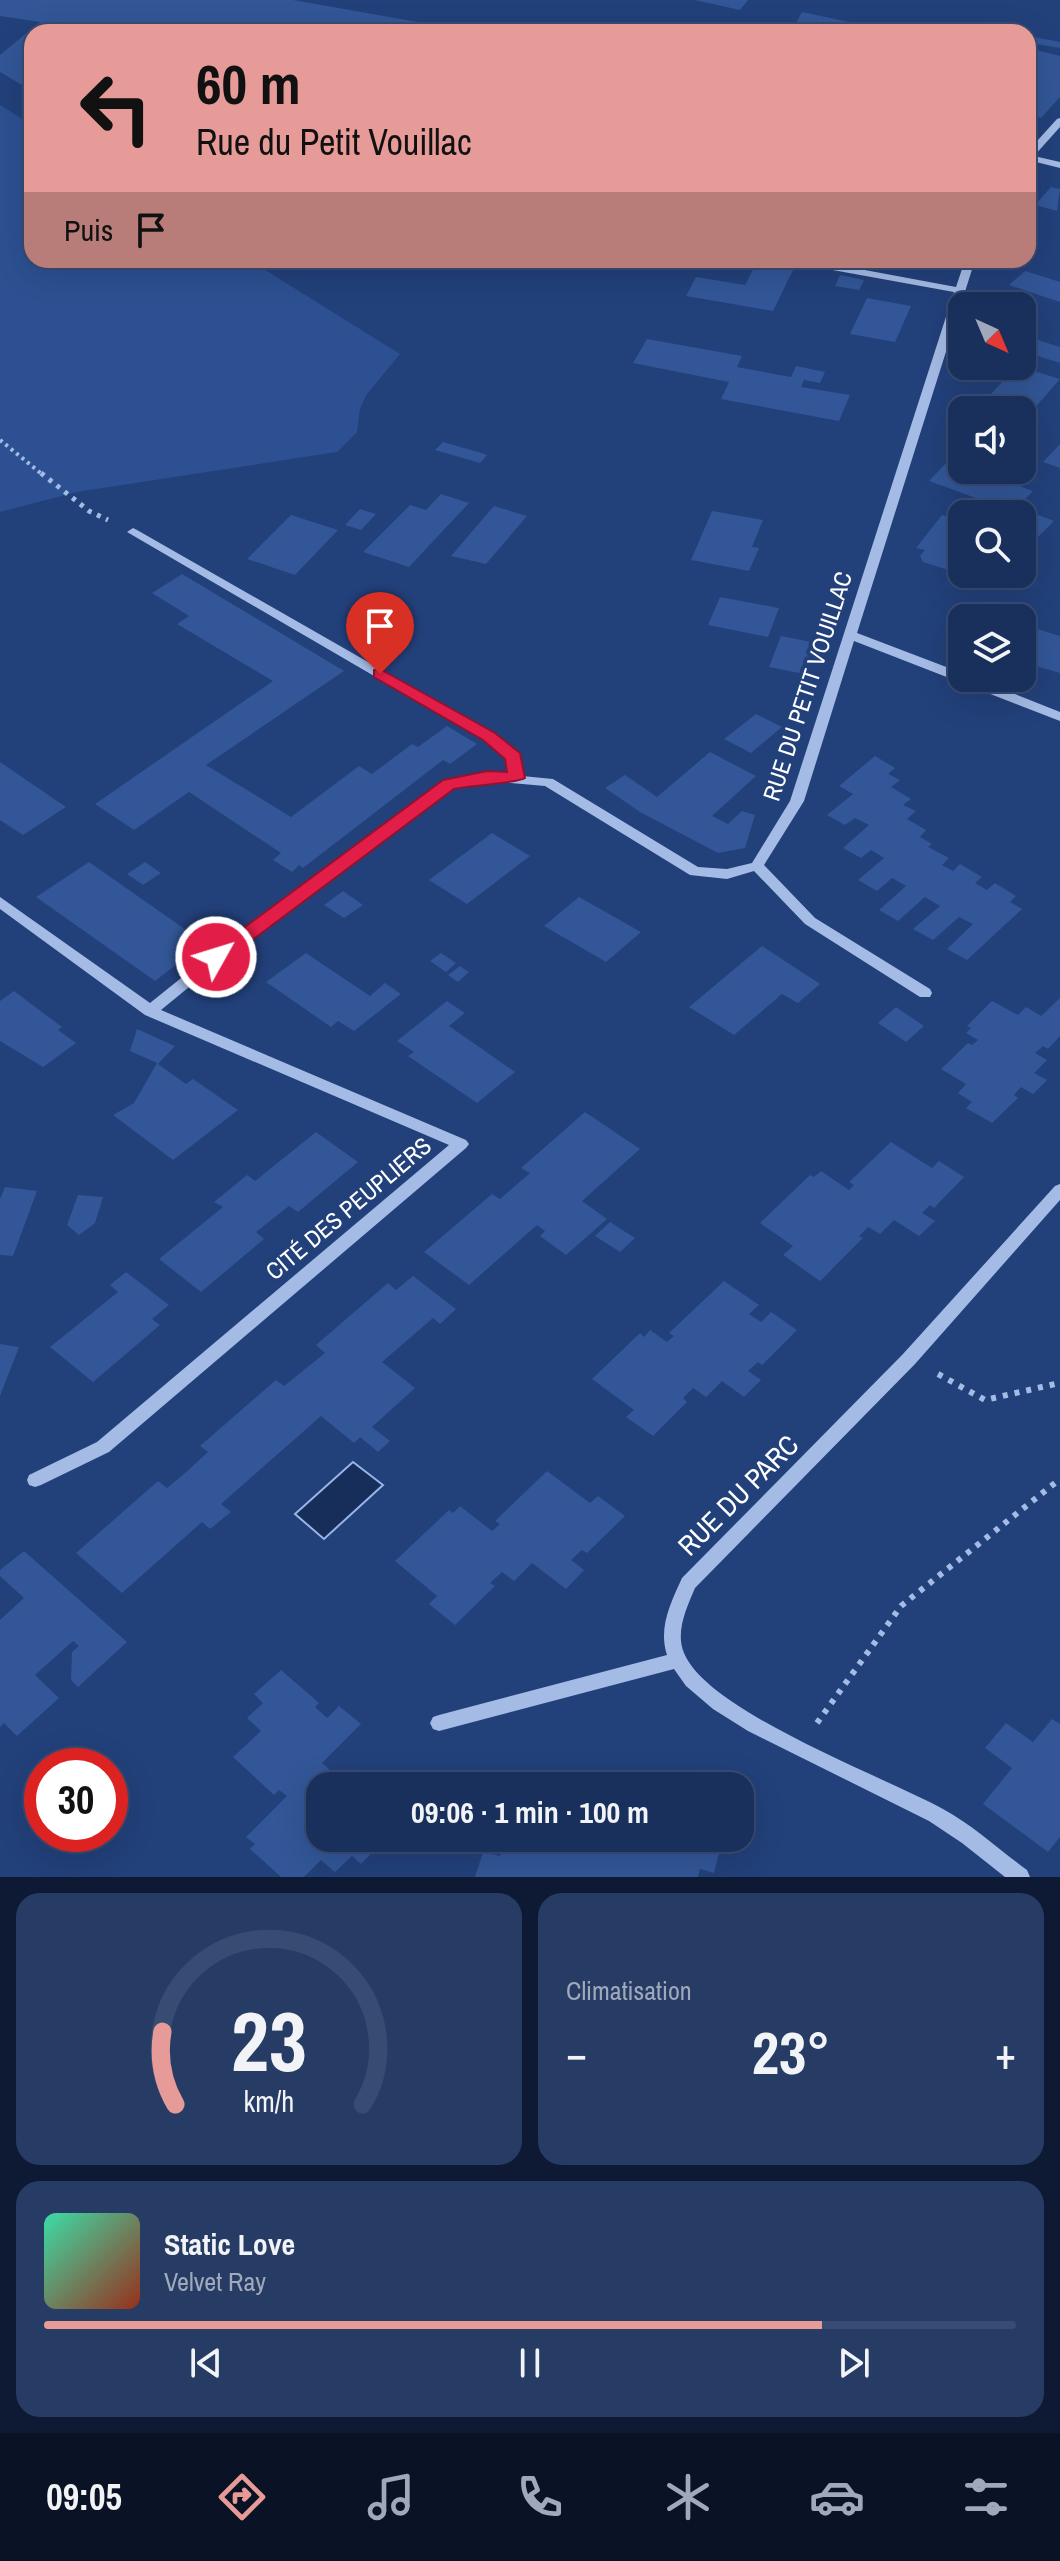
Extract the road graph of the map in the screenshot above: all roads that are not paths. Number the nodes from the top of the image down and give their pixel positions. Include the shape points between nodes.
1 (1060, 121) edge
2 (1036, 148) edge
3 (1036, 159) edge
4 (1060, 165) edge
5 (838, 268) edge
6 (967, 268) edge
7 (958, 290) junction
8 (133, 532) road end
9 (850, 635) junction
10 (948, 672) edge
11 (998, 692) edge
12 (1060, 717) edge
13 (516, 778) junction
14 (757, 866) junction
15 (0, 902) edge
16 (925, 993) dead end
17 (150, 1011) junction
18 (1060, 1190) edge
19 (35, 1480) dead end
20 (677, 1660) junction
21 (439, 1723) dead end
22 (1020, 1877) edge

1 - 2 street
3 - 4 street
5 - 7 street
6 - 7 street, RUE DU PETIT VOUILLAC
7 - 9 street, RUE DU PETIT VOUILLAC
8 - 13 street via 489,737 514,757
9 - 10 street
9 - 14 street, RUE DU PETIT VOUILLAC via 797,801
11 - 12 street
13 - 14 street via 548,782 695,872 727,874
13 - 17 street via 449,784 261,921
14 - 16 street via 810,921
15 - 17 street
17 - 19 street, CITÉ DES PEUPLIERS via 461,1144 103,1447
18 - 20 street, RUE DU PARC via 909,1359 688,1583 671,1625
20 - 21 street
20 - 22 street via 708,1696 939,1816

